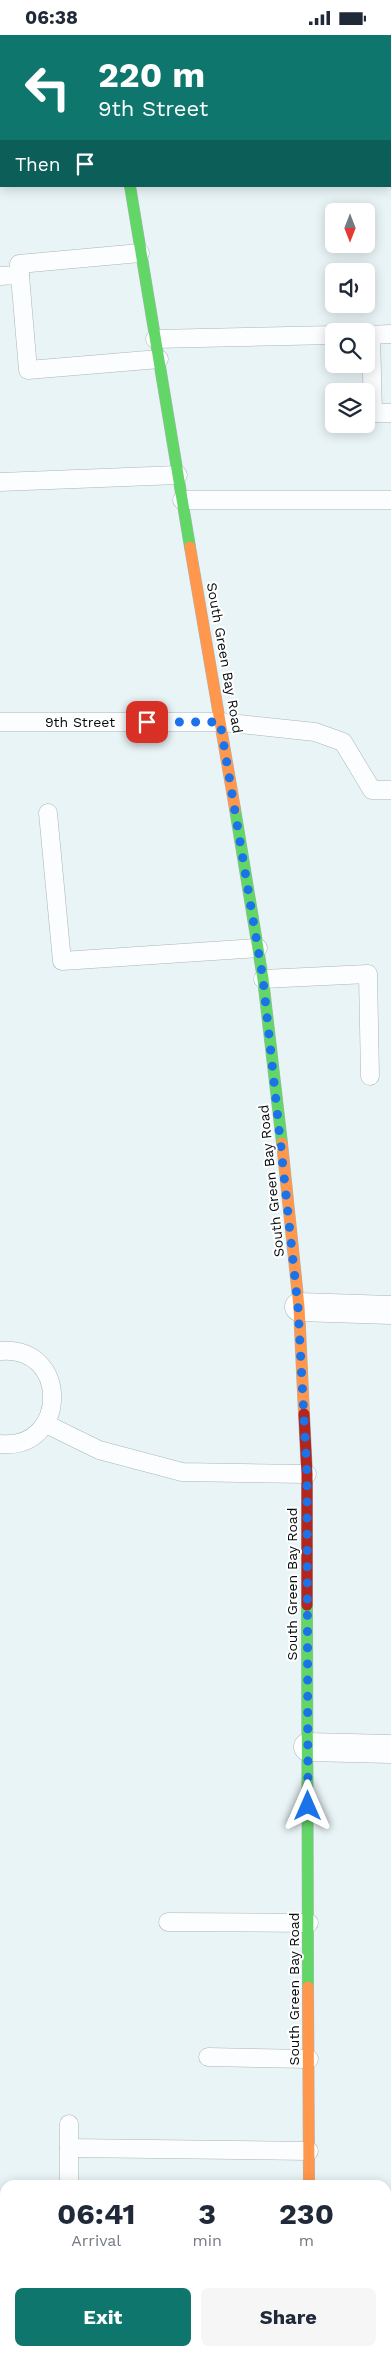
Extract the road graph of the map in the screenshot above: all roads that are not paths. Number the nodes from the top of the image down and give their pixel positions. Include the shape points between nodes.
1 (130, 187) edge
2 (140, 253) junction
3 (20, 275) junction
4 (0, 276) edge
5 (391, 334) edge
6 (325, 335) edge
7 (375, 335) edge
8 (155, 339) junction
9 (158, 359) junction
10 (371, 373) edge
11 (391, 413) edge
12 (178, 475) junction
13 (0, 482) edge
14 (391, 500) edge
15 (182, 501) junction
16 (0, 722) edge
17 (220, 722) junction
18 (391, 790) edge
19 (48, 813) dead end
20 (258, 948) junction
21 (263, 979) junction
22 (370, 1076) dead end
23 (298, 1307) junction
24 (391, 1310) edge
25 (0, 1351) edge
26 (46, 1424) junction
27 (0, 1444) edge
28 (307, 1474) junction
29 (308, 1747) junction
30 (391, 1749) edge
31 (168, 1922) dead end
32 (309, 1923) junction
33 (208, 2057) dead end
34 (309, 2059) junction
35 (69, 2123) dead end
36 (69, 2149) junction
37 (309, 2151) junction
38 (68, 2180) edge
39 (309, 2180) edge

1 - 2 main road, South Green Bay Road
2 - 3 lane via 18,264
2 - 8 main road, South Green Bay Road
3 - 4 lane
3 - 9 lane via 28,370
5 - 7 lane
6 - 8 lane
8 - 9 main road, South Green Bay Road
9 - 12 main road, South Green Bay Road
10 - 11 lane via 373,413
12 - 13 lane
12 - 15 main road, South Green Bay Road
14 - 15 lane
15 - 17 main road, South Green Bay Road
16 - 17 lane, 9th Street
17 - 18 lane, 9th Street via 314,732 343,742 372,790
17 - 20 main road, South Green Bay Road
19 - 20 lane via 62,961
20 - 21 main road, South Green Bay Road
21 - 22 lane via 368,974
21 - 23 main road, South Green Bay Road
23 - 24 street
23 - 28 main road, South Green Bay Road
25 - 26 lane via 26,1354 39,1363 49,1377 54,1393
26 - 27 lane via 22,1442
26 - 28 lane via 99,1450 182,1472
28 - 29 main road, South Green Bay Road
29 - 30 street
29 - 32 main road, South Green Bay Road
31 - 32 lane
32 - 34 main road, South Green Bay Road
33 - 34 lane
34 - 37 main road, South Green Bay Road
35 - 36 lane
36 - 37 lane
36 - 38 lane
37 - 39 main road, South Green Bay Road

